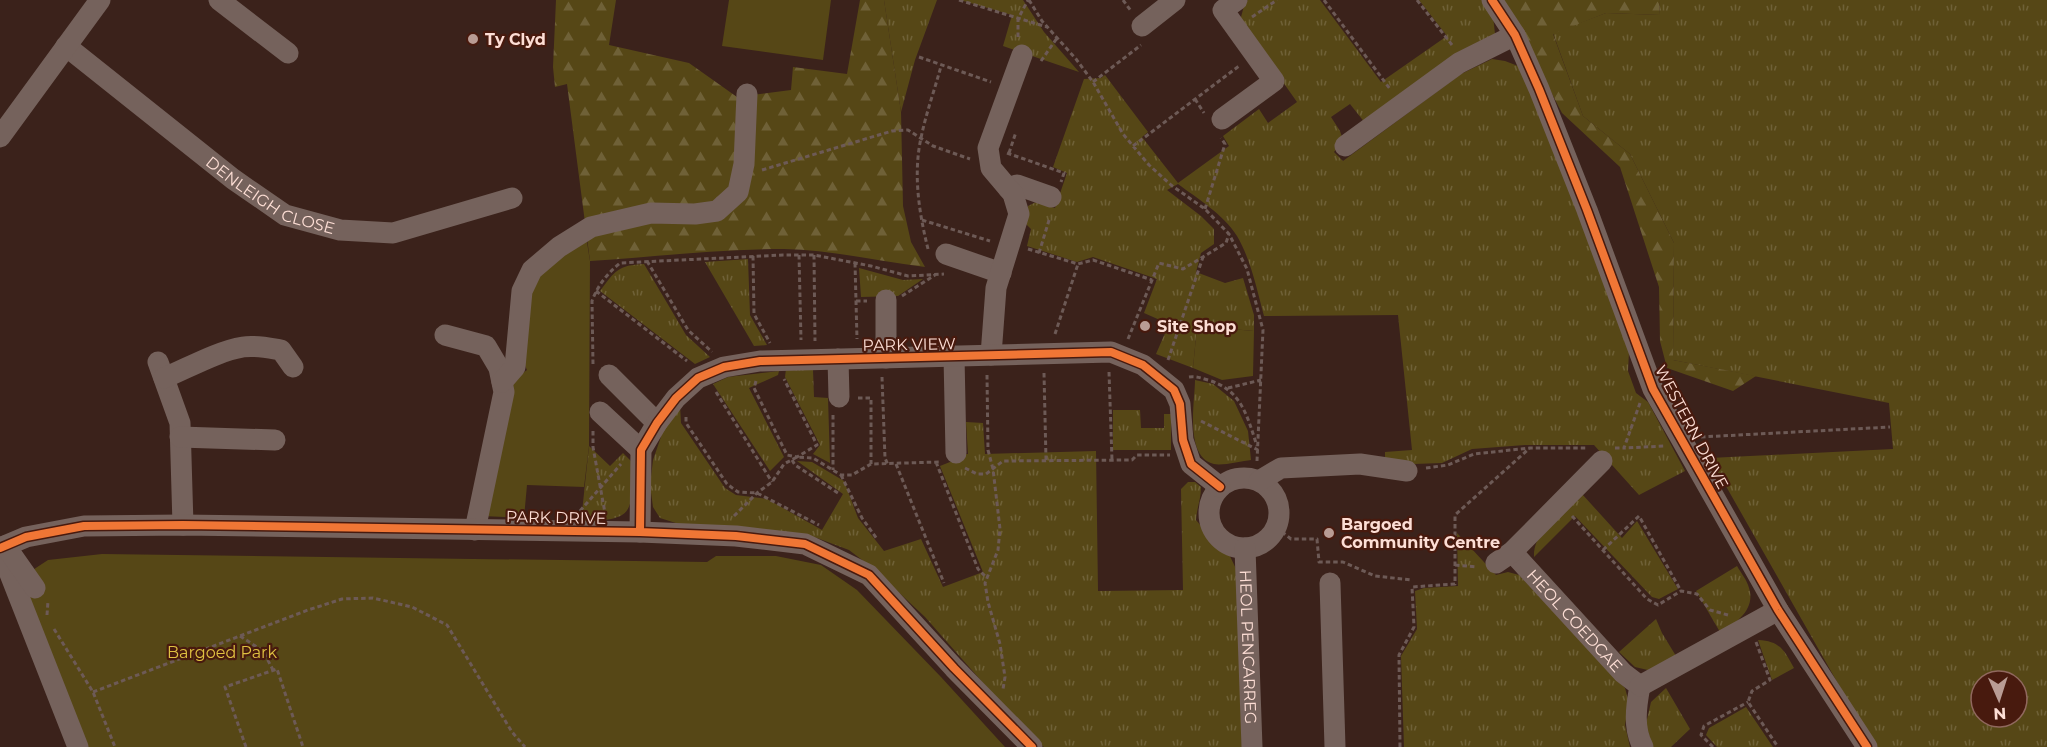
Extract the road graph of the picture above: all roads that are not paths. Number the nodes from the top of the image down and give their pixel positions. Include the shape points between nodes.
1 (100, 0) edge
2 (219, 0) edge
3 (1175, 0) edge
4 (1492, 0) edge
5 (1225, 3) edge
6 (1142, 26) road end
7 (1515, 35) junction
8 (66, 46) junction
9 (288, 53) dead end
10 (1031, 58) road end
11 (747, 94) dead end
12 (1216, 124) road end
13 (0, 137) edge
14 (1345, 146) dead end
15 (1008, 188) junction
16 (1051, 197) dead end
17 (512, 198) dead end
18 (947, 256) road end
19 (1001, 273) junction
20 (886, 300) dead end
21 (445, 335) dead end
22 (991, 356) junction
23 (954, 357) junction
24 (886, 358) junction
25 (848, 359) junction
26 (293, 367) dead end
27 (601, 372) road end
28 (502, 382) junction
29 (839, 397) road end
30 (597, 418) road end
31 (657, 423) junction
32 (180, 437) junction
33 (275, 440) dead end
34 (641, 450) junction
35 (1603, 452) road end
36 (952, 460) road end
37 (1407, 471) road end
38 (1259, 481) junction
39 (1220, 488) junction
40 (183, 525) junction
41 (475, 530) junction
42 (640, 532) junction
43 (2, 547) edge
44 (1245, 548) junction
45 (1330, 583) dead end
46 (42, 594) road end
47 (1778, 610) junction
48 (1640, 687) junction
49 (78, 747) edge
50 (1032, 747) edge
51 (1252, 747) edge
52 (1335, 747) edge
53 (1643, 747) edge
54 (1867, 747) edge

1 - 8 street
2 - 9 street
3 - 6 street
4 - 7 street, WESTERN DRIVE
5 - 12 street via 1236,28 1274,81
7 - 14 street via 1464,61
7 - 47 street, WESTERN DRIVE via 1587,210 1653,388
8 - 13 street
8 - 17 street, DENLEIGH CLOSE via 233,180 285,215 340,230 393,233
10 - 15 street via 1010,88 988,148 991,168
11 - 28 street via 744,164 738,192 717,211 651,213 591,227 559,247 532,270 522,291 515,367
15 - 16 street via 1017,185
15 - 19 street via 1019,214
18 - 19 street
19 - 22 street via 996,288
20 - 24 street
21 - 28 street via 486,346
22 - 23 street, PARK VIEW
22 - 39 street, PARK VIEW via 1114,355 1143,365 1174,390 1191,464
23 - 24 street, PARK VIEW
23 - 36 street
24 - 25 street, PARK VIEW
25 - 29 street
25 - 31 street, PARK VIEW via 760,361 724,367 698,378
26 - 32 street via 281,350 243,347 161,370 180,423
27 - 31 street
28 - 41 street via 504,392
30 - 34 street
31 - 34 street, PARK VIEW
32 - 33 street
32 - 40 street
34 - 42 street, PARK VIEW
35 - 48 street, HEOL COEDCAE via 1580,470 1560,503 1504,558
37 - 38 street via 1360,464 1281,468
38 - 39 street via 1238,478
38 - 44 street via 1275,497 1279,508 1276,527 1266,540
39 - 44 street via 1209,509 1214,532 1233,546
40 - 41 street, PARK DRIVE
40 - 43 street, PARK DRIVE via 84,526 27,537
41 - 42 street, PARK DRIVE
42 - 50 street, PARK DRIVE via 805,544 869,575
43 - 46 street
43 - 49 street
44 - 51 street, HEOL PENCARREG
45 - 52 street
47 - 48 street
47 - 54 street, WESTERN DRIVE
48 - 53 street via 1637,736

